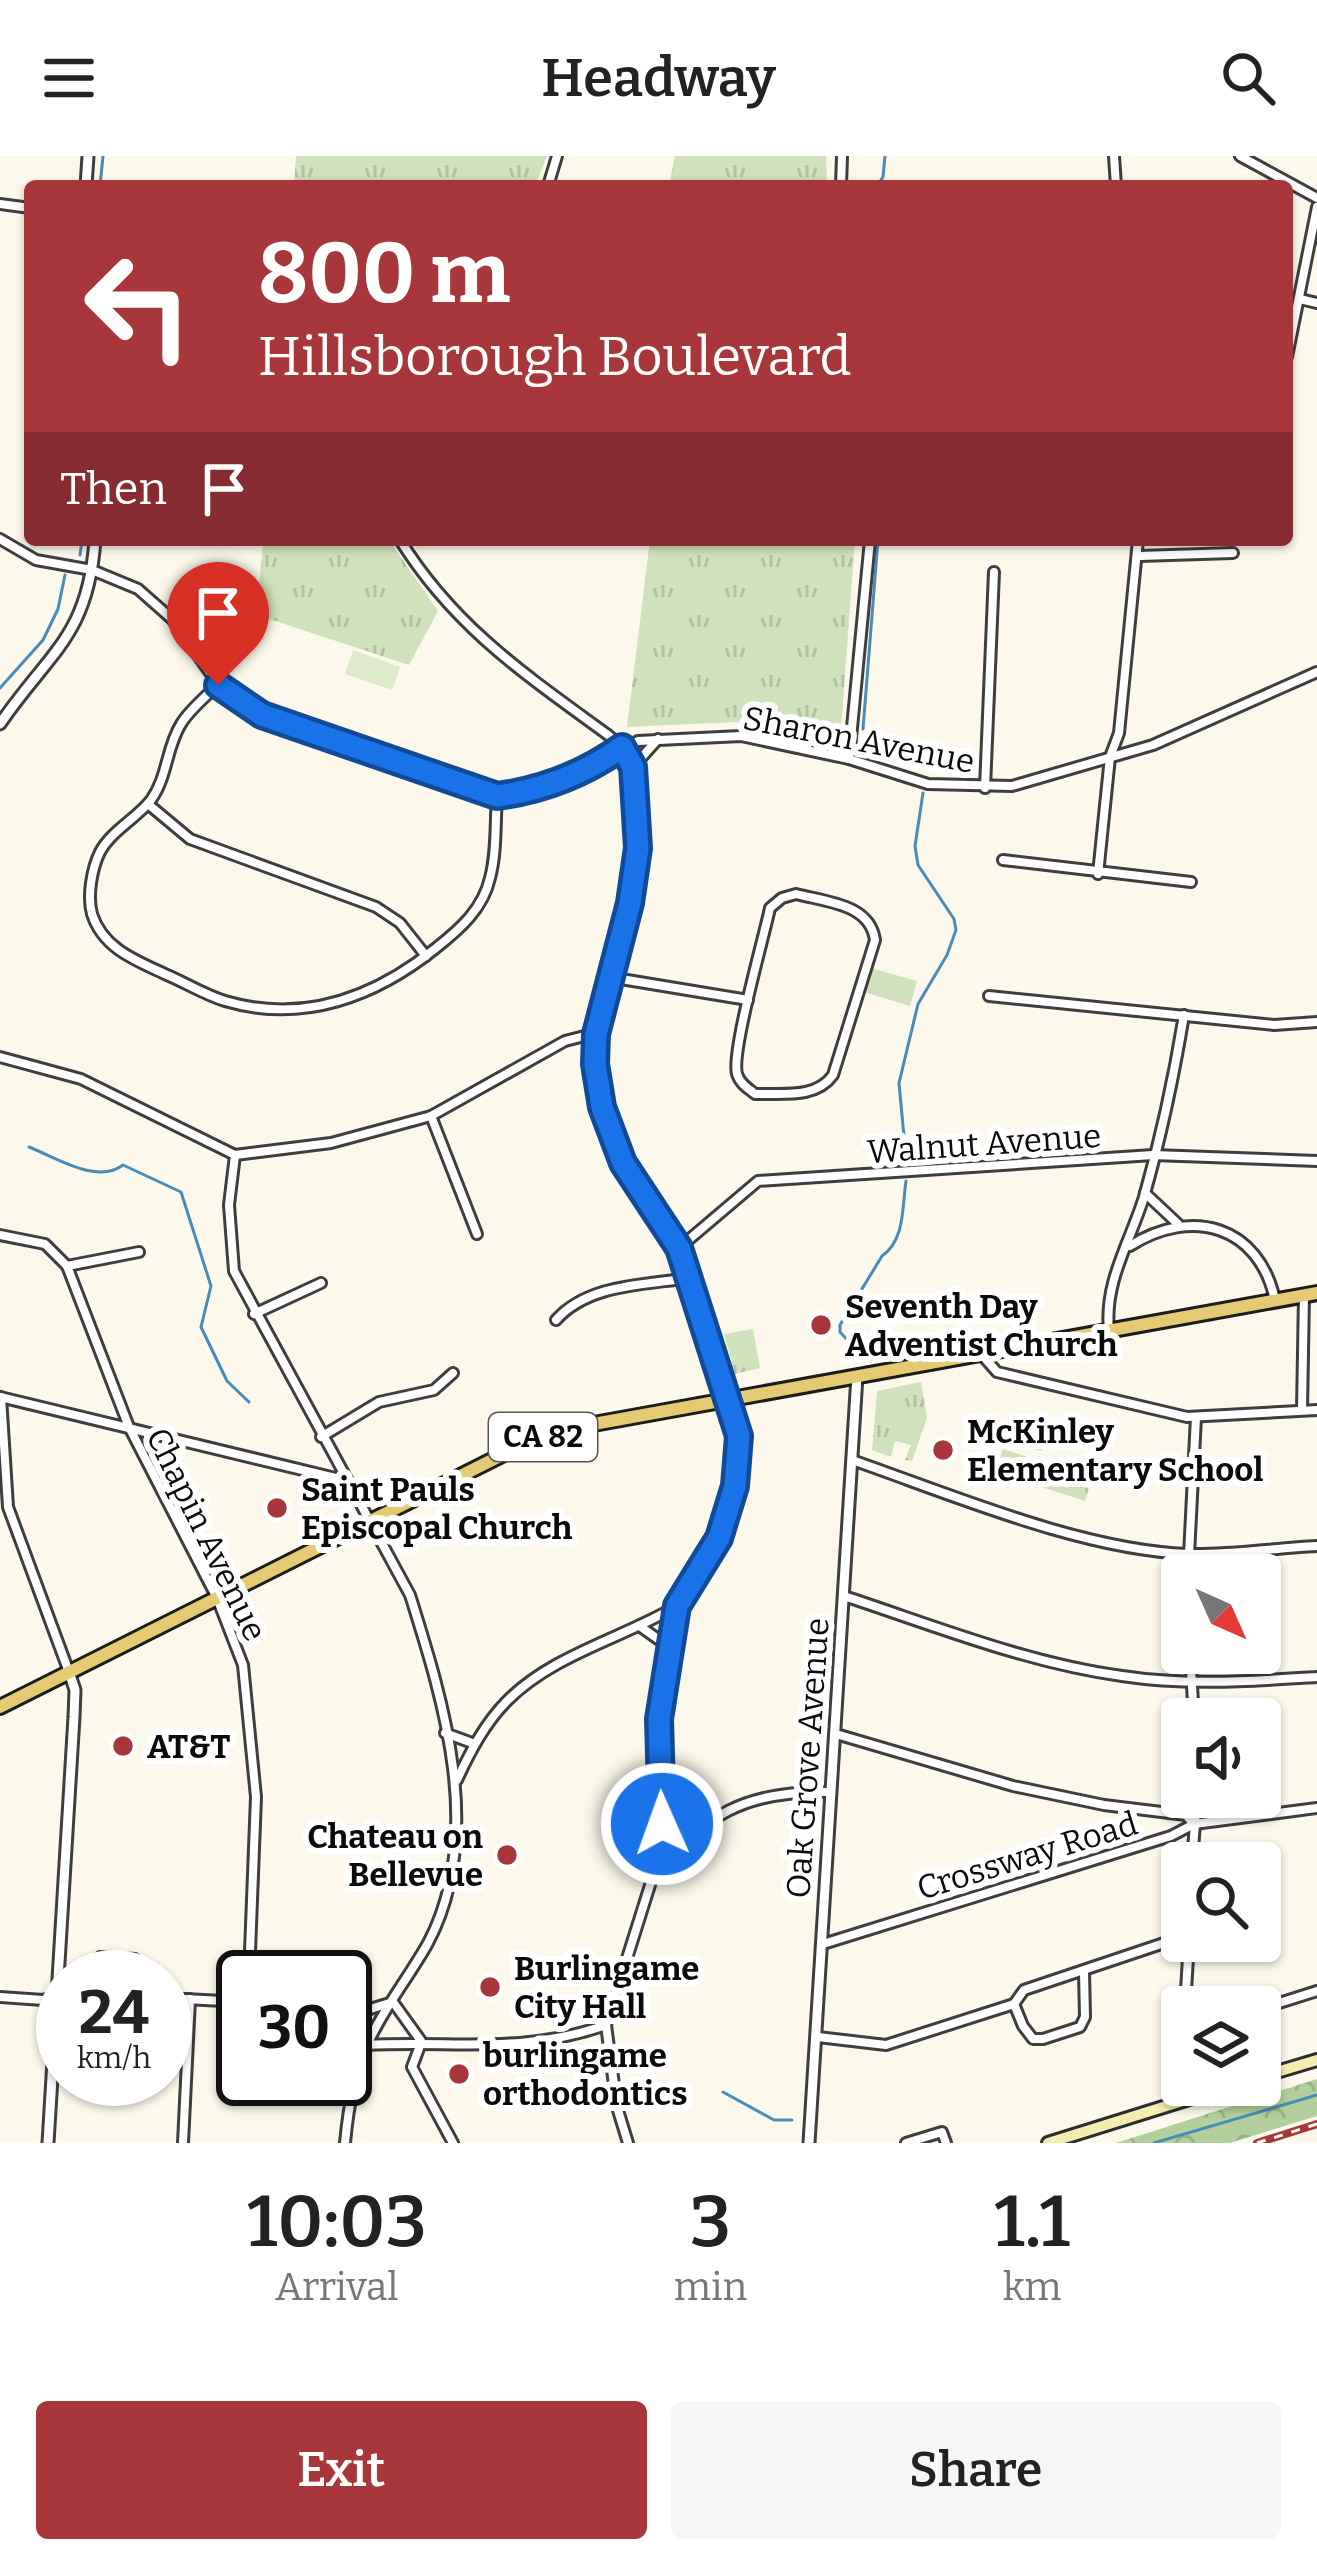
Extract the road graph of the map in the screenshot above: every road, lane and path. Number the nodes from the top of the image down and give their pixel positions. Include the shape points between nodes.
1 (1240, 156) edge
2 (1279, 180) edge
3 (1317, 203) edge
4 (1300, 298) junction
5 (1317, 303) edge
6 (1293, 330) edge
7 (0, 539) edge
8 (94, 546) edge
9 (404, 546) edge
10 (869, 546) edge
11 (1138, 546) edge
12 (1233, 554) dead end
13 (1139, 556) junction
14 (92, 570) junction
15 (994, 572) dead end
16 (1317, 672) edge
17 (218, 685) junction
18 (0, 724) edge
19 (658, 739) junction
20 (622, 747) junction
21 (1110, 757) junction
22 (849, 759) junction
23 (633, 767) junction
24 (985, 788) junction
25 (497, 796) junction
26 (148, 804) junction
27 (1003, 860) dead end
28 (1098, 874) junction
29 (1191, 882) dead end
30 (426, 956) junction
31 (609, 977) junction
32 (988, 995) dead end
33 (748, 1000) junction
34 (1184, 1015) junction
35 (1317, 1022) edge
36 (596, 1034) junction
37 (0, 1057) edge
38 (430, 1116) junction
39 (235, 1155) junction
40 (1153, 1155) junction
41 (1317, 1161) edge
42 (1145, 1193) junction
43 (1178, 1224) junction
44 (477, 1234) dead end
45 (0, 1235) edge
46 (679, 1248) junction
47 (1127, 1249) junction
48 (139, 1252) dead end
49 (67, 1266) junction
50 (689, 1278) junction
51 (321, 1283) dead end
52 (1311, 1294) edge
53 (1275, 1300) junction
54 (254, 1314) junction
55 (556, 1320) dead end
56 (1108, 1330) junction
57 (981, 1353) junction
58 (453, 1373) dead end
59 (857, 1376) junction
60 (0, 1397) edge
61 (729, 1399) junction
62 (1302, 1410) junction
63 (1317, 1410) edge
64 (1196, 1417) junction
65 (129, 1427) junction
66 (321, 1437) junction
67 (852, 1460) junction
68 (347, 1481) junction
69 (372, 1520) junction
70 (1317, 1546) edge
71 (1188, 1553) junction
72 (844, 1596) junction
73 (218, 1598) junction
74 (677, 1606) junction
75 (640, 1627) junction
76 (669, 1647) junction
77 (69, 1672) junction
78 (1191, 1674) edge
79 (1317, 1677) edge
80 (1191, 1682) junction
81 (1192, 1698) edge
82 (0, 1706) edge
83 (446, 1732) junction
84 (836, 1734) junction
85 (475, 1744) junction
86 (456, 1781) junction
87 (832, 1792) junction
88 (1317, 1808) edge
89 (1195, 1818) edge
90 (662, 1824) junction
91 (1194, 1825) junction
92 (683, 1840) junction
93 (1193, 1842) edge
94 (651, 1882) junction
95 (823, 1944) junction
96 (1161, 1947) edge
97 (63, 1950) edge
98 (251, 1950) edge
99 (1084, 1972) junction
100 (1317, 1991) edge
101 (0, 1997) edge
102 (36, 2000) edge
103 (393, 2002) junction
104 (1281, 2002) edge
105 (1015, 2004) junction
106 (372, 2007) edge
107 (606, 2025) junction
108 (372, 2035) edge
109 (818, 2037) junction
110 (422, 2042) junction
111 (372, 2045) edge
112 (1317, 2060) edge
113 (1281, 2071) edge
114 (1161, 2104) edge
115 (50, 2106) edge
116 (185, 2106) edge
117 (349, 2106) edge
118 (47, 2143) edge
119 (183, 2143) edge
120 (345, 2143) edge
121 (453, 2143) edge
122 (628, 2143) edge
123 (809, 2143) edge
124 (906, 2143) edge
125 (946, 2143) edge
126 (1048, 2143) edge

1 - 2 street
3 - 4 street
4 - 5 street
4 - 6 street
7 - 14 street via 36,560
8 - 14 street
9 - 20 street via 429,586 475,632
10 - 22 street
11 - 13 street
12 - 13 street
13 - 21 street
14 - 17 street via 162,608
14 - 18 street via 68,639
15 - 24 street
16 - 21 street, Sharon Avenue
17 - 25 street via 262,715
17 - 26 street via 180,725
19 - 20 street, Sharon Avenue
19 - 22 street, Sharon Avenue via 741,736
19 - 23 street
20 - 23 street
20 - 25 street, Sharon Avenue via 584,771
21 - 24 street, Sharon Avenue
21 - 28 street
22 - 24 street, Sharon Avenue via 928,784
23 - 31 street via 638,848
25 - 30 street via 490,879 478,907
26 - 30 street via 190,839 376,907
26 - 30 street via 101,849 91,884 92,913 121,953 223,1000 303,1010 349,1000
27 - 28 street
28 - 29 street
31 - 33 street
31 - 36 street
32 - 34 street
33 - 33 street via 735,1069 742,1084 755,1094 825,1085 873,926 835,904 782,898 770,908
34 - 35 street
34 - 40 street
36 - 38 street via 566,1041
36 - 46 street via 611,1140
37 - 39 street via 81,1079
38 - 39 street via 331,1143
38 - 44 street
39 - 54 street via 234,1271
40 - 41 street, Walnut Avenue
40 - 42 street
40 - 46 street, Walnut Avenue via 758,1181
42 - 43 street
42 - 47 street
43 - 47 street
43 - 53 street via 1236,1238 1270,1275
45 - 49 street via 45,1244
46 - 50 street
47 - 56 street via 1108,1289
48 - 49 street
49 - 65 street, Chapin Avenue
50 - 55 street via 587,1295
50 - 61 street
51 - 54 street
52 - 53 main road, CA 82
52 - 62 street
53 - 56 main road, CA 82
54 - 66 street
56 - 57 main road, CA 82
57 - 59 main road, CA 82
57 - 64 street via 998,1372
58 - 66 street via 434,1390 379,1402
59 - 61 main road, CA 82
59 - 67 street, Oak Grove Avenue
60 - 65 street
60 - 77 street via 8,1507
61 - 69 main road, CA 82 via 546,1436
61 - 74 street via 739,1436 735,1486 719,1538
62 - 63 street
62 - 64 street
64 - 71 street
65 - 68 street
65 - 73 street, Chapin Avenue
66 - 68 street
67 - 71 street via 1072,1534
67 - 72 street, Oak Grove Avenue
68 - 69 street
69 - 73 main road, CA 82
69 - 83 street via 410,1595
70 - 71 street
72 - 80 street via 1037,1659
72 - 84 street, Oak Grove Avenue
73 - 77 main road, CA 82
73 - 98 street, Chapin Avenue via 243,1665 254,1759
74 - 75 street
74 - 76 street
75 - 76 street
75 - 85 street via 538,1677 506,1701
76 - 90 street via 659,1719
77 - 82 main road, CA 82
77 - 97 street via 75,1690
78 - 80 street
79 - 80 street
80 - 81 street
83 - 85 street
83 - 86 street
84 - 87 street, Oak Grove Avenue
84 - 91 street via 1012,1786 1186,1815
85 - 86 street
86 - 103 street via 444,1898
87 - 92 street via 742,1804
87 - 95 street, Oak Grove Avenue
88 - 91 street, Crossway Road
89 - 91 street
90 - 92 street
90 - 94 street
91 - 93 street
91 - 95 street, Crossway Road
92 - 94 street
94 - 107 street
95 - 109 street, Oak Grove Avenue
96 - 99 street
99 - 105 street via 1024,1990
99 - 105 street via 1080,2027 1034,2038
100 - 104 street
101 - 102 street
103 - 106 street
103 - 108 street
103 - 110 street
105 - 109 street via 886,2045
107 - 110 street via 527,2045
107 - 122 street
109 - 123 street, Oak Grove Avenue
110 - 111 street
110 - 121 street via 412,2067
112 - 113 main road
114 - 126 main road
115 - 118 street
116 - 119 street
117 - 120 street
124 - 125 street via 942,2132

